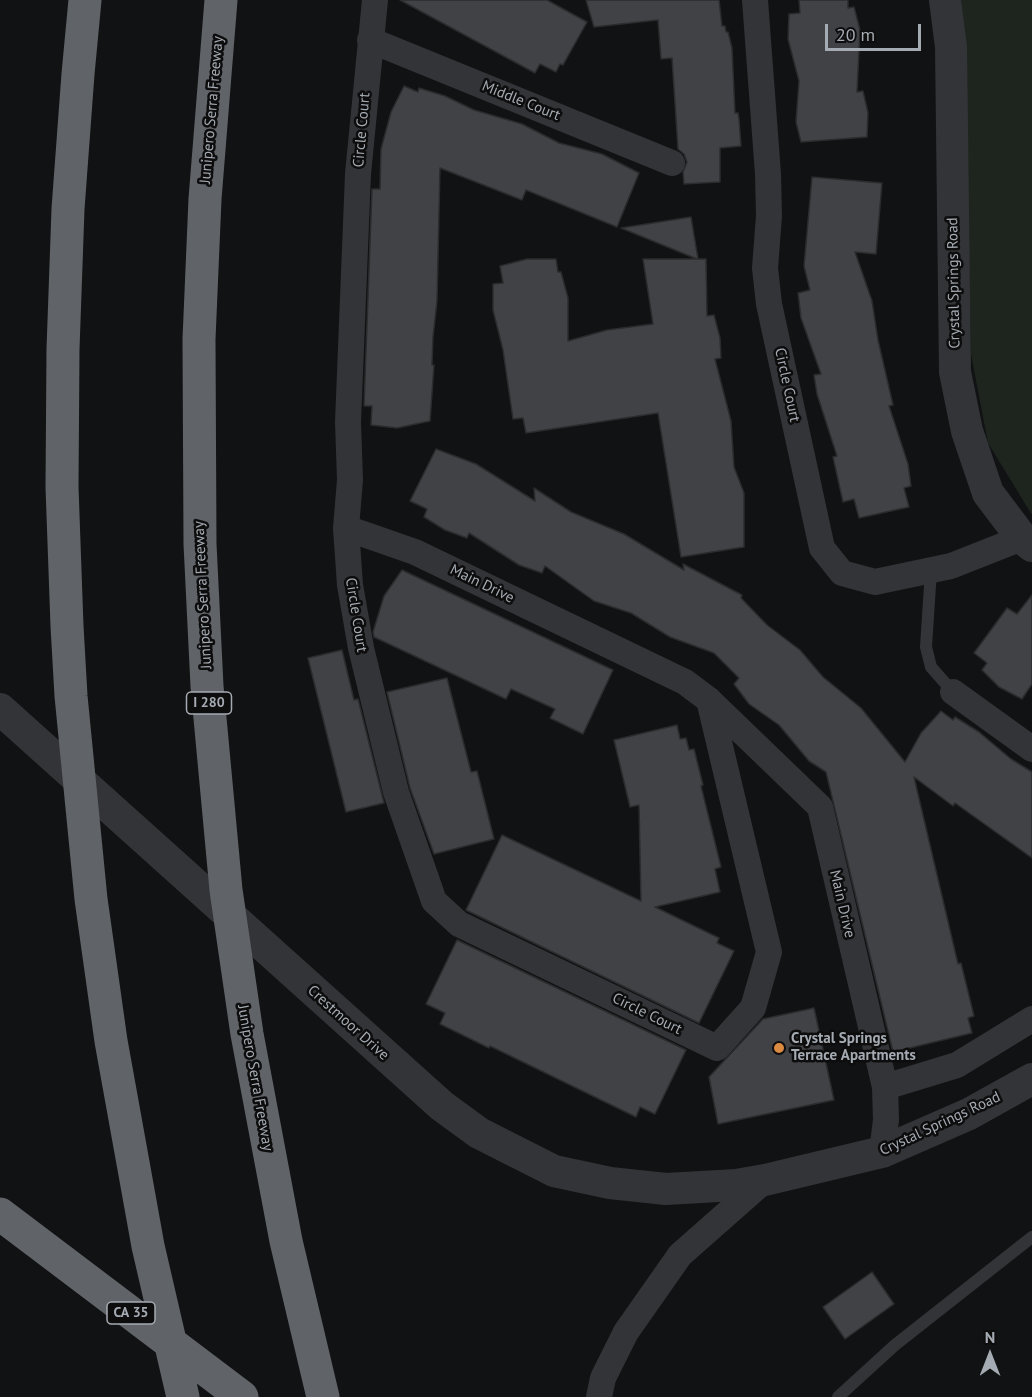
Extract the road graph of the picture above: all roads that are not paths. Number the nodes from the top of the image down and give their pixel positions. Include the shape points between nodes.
1 (85, 0) edge
2 (221, 0) edge
3 (375, 0) edge
4 (755, 0) edge
5 (945, 0) edge
6 (369, 40) junction
7 (672, 163) dead end
8 (346, 528) junction
9 (1027, 542) edge
10 (931, 570) junction
11 (953, 692) joint
12 (709, 700) junction
13 (0, 709) edge
14 (1032, 749) edge
15 (1032, 1019) edge
16 (1032, 1079) edge
17 (885, 1087) junction
18 (882, 1152) junction
19 (765, 1180) junction
20 (11, 1222) edge
21 (1032, 1237) edge
22 (183, 1397) edge
23 (242, 1397) edge
24 (323, 1397) edge
25 (599, 1397) edge
26 (838, 1397) edge

1 - 22 highway via 69,188 63,349 62,487 71,696 89,888 111,1041 144,1223
2 - 24 highway, Junipero Serra Freeway / I 280 via 207,165 199,339 200,544 207,686 226,890 247,1034 284,1230
3 - 6 street, Circle Court
4 - 10 street, Circle Court via 768,174 765,268 769,304 822,548 842,573 875,582
5 - 9 street, Crystal Springs Road via 951,47 955,372 967,431 988,493
6 - 7 street, Middle Court
6 - 8 street, Circle Court via 358,186
8 - 12 street, Main Drive via 415,552 667,672
8 - 12 street, Circle Court via 350,585 361,648 396,792 434,901 459,924 717,1048 753,1008 769,952
9 - 10 street, Circle Court
10 - 11 lane via 926,647 930,667
11 - 14 street
12 - 17 street, Main Drive via 820,807
13 - 19 street, Crestmoor Drive via 466,1125 554,1171 610,1183 666,1189
15 - 17 street via 957,1065
16 - 18 street, Crystal Springs Road via 969,1114
17 - 18 street, Main Drive
18 - 19 street, Crystal Springs Road
19 - 25 street, Crystal Springs Road via 680,1255 626,1332 603,1378
20 - 23 highway, CA 35
21 - 26 lane via 895,1345

